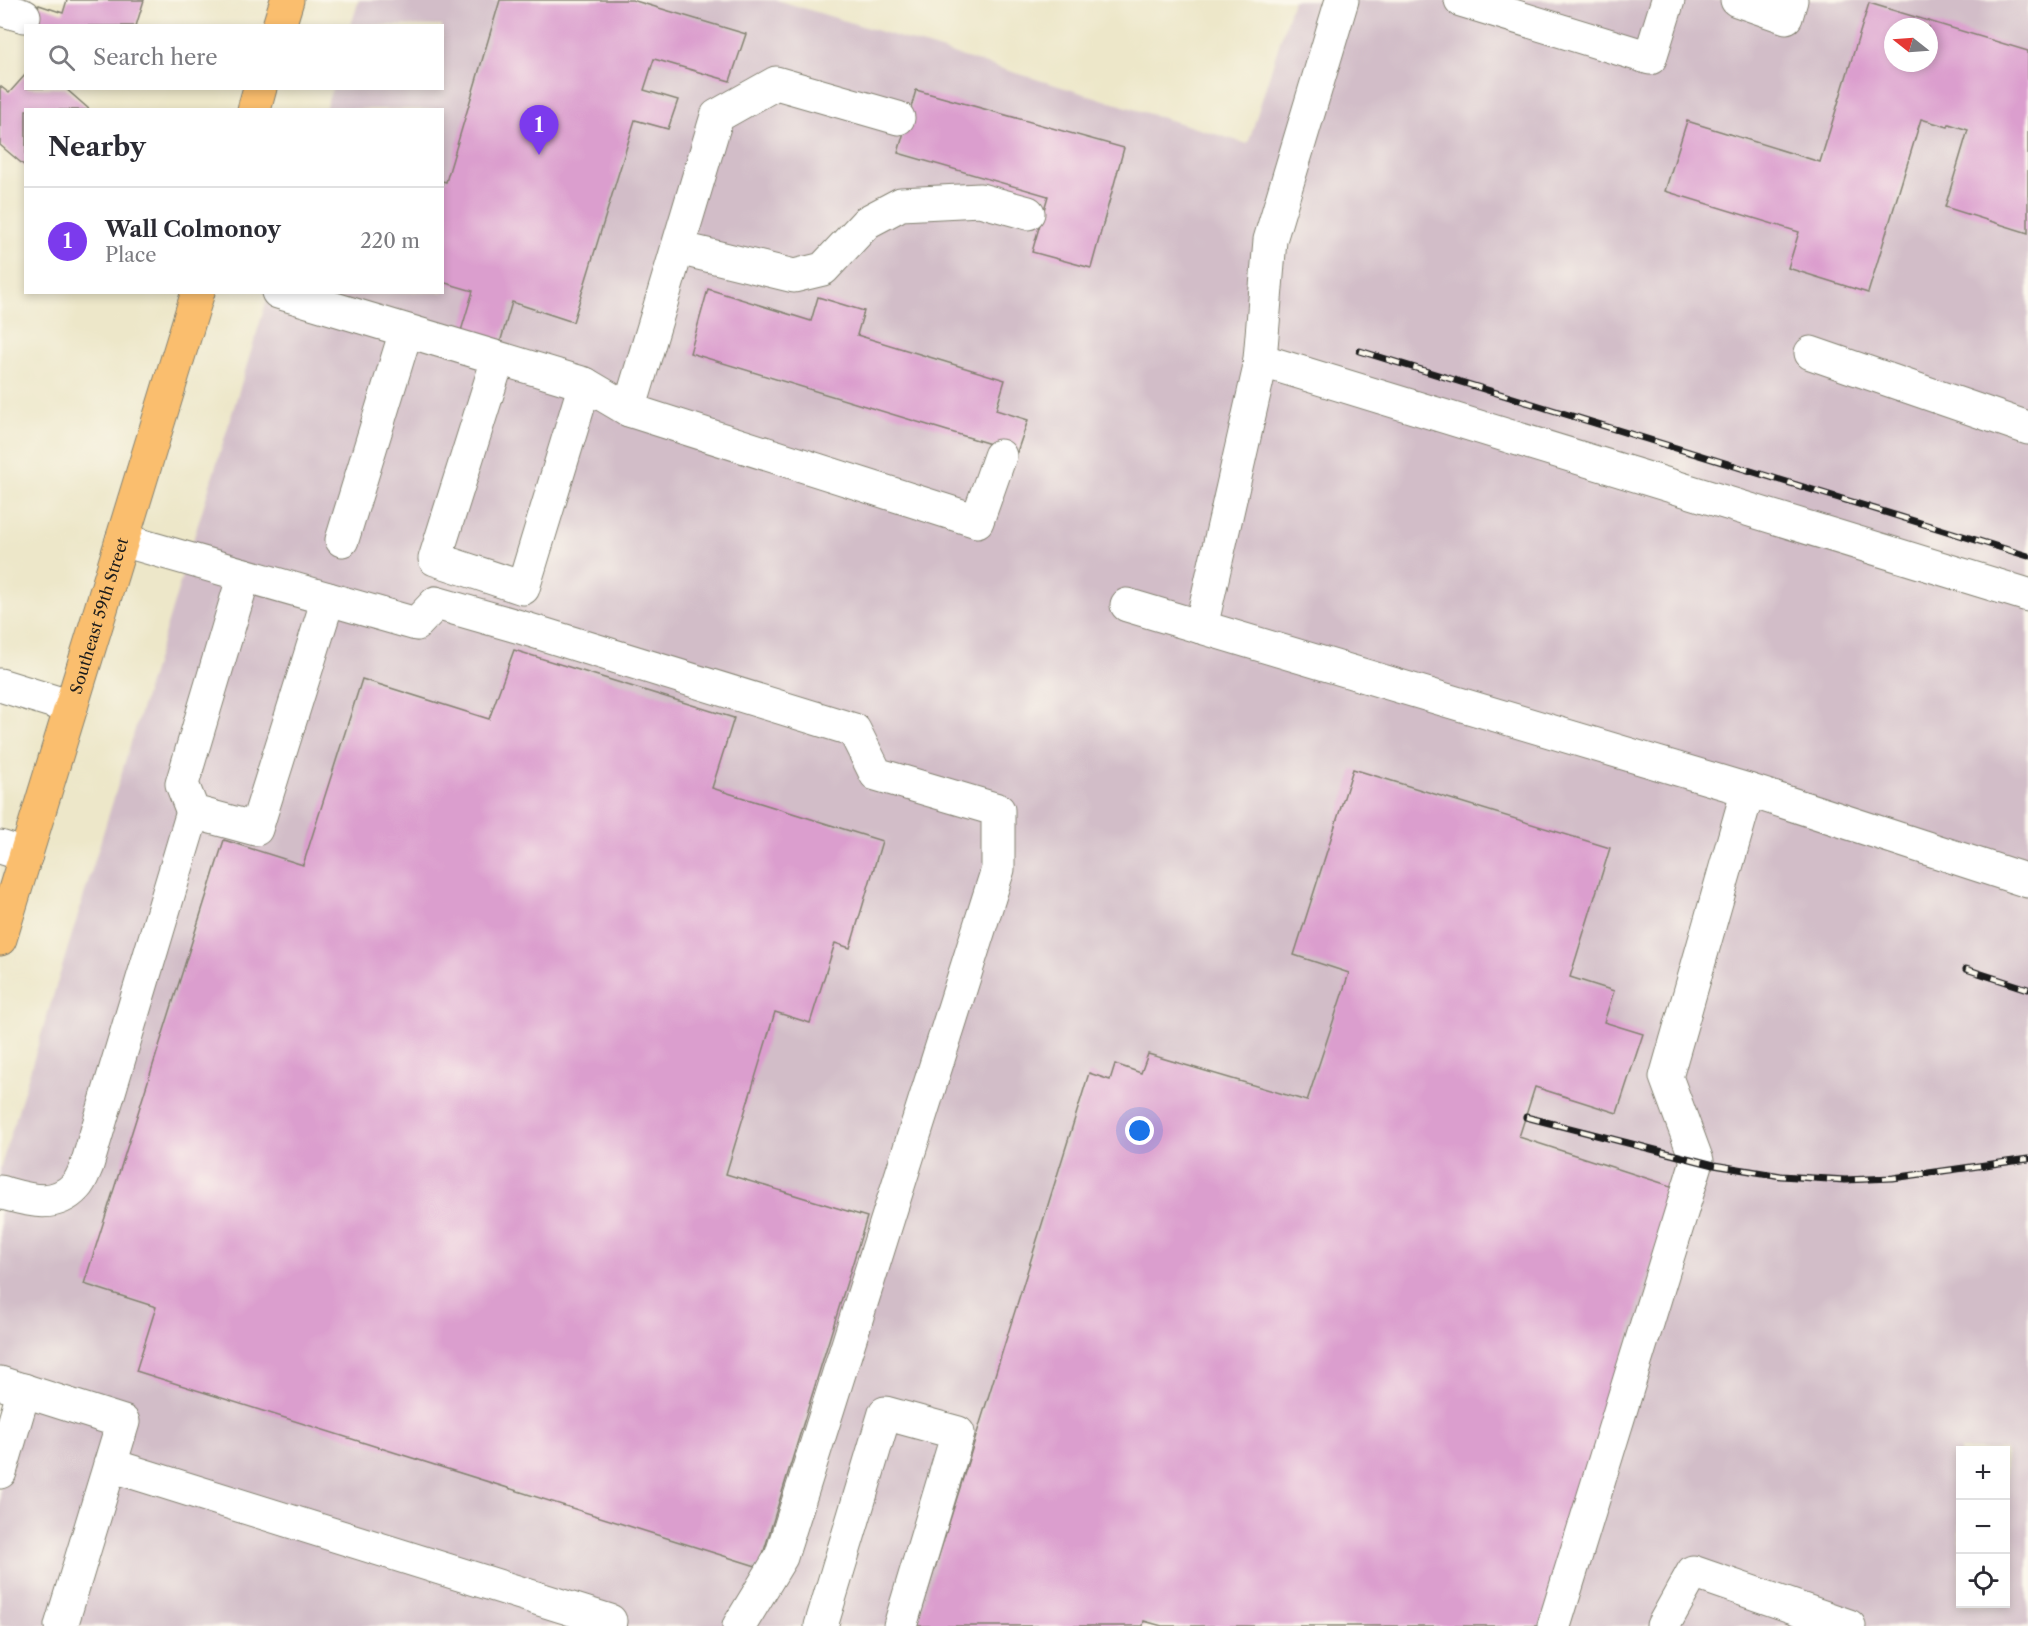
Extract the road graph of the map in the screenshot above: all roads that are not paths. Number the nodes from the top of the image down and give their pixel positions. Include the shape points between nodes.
1 (287, 0) edge
2 (1342, 0) edge
3 (1461, 0) edge
4 (1668, 0) edge
5 (1737, 0) edge
6 (1791, 0) edge
7 (280, 24) edge
8 (259, 90) edge
9 (255, 108) edge
10 (898, 118) dead end
11 (1028, 213) dead end
12 (678, 248) junction
13 (197, 294) edge
14 (285, 294) edge
15 (406, 331) junction
16 (1811, 353) dead end
17 (498, 359) junction
18 (1260, 360) junction
19 (585, 384) junction
20 (629, 410) junction
21 (2028, 428) edge
22 (1000, 456) dead end
23 (122, 540) junction
24 (342, 540) dead end
25 (244, 575) junction
26 (2028, 596) edge
27 (327, 599) junction
28 (1127, 605) dead end
29 (1201, 627) junction
30 (0, 685) edge
31 (71, 707) junction
32 (1749, 790) junction
33 (193, 812) junction
34 (13, 851) edge
35 (2028, 881) edge
36 (0, 939) edge
37 (0, 1191) edge
38 (12, 1387) edge
39 (110, 1466) junction
40 (0, 1472) edge
41 (616, 1624) edge
42 (61, 1626) edge
43 (739, 1626) edge
44 (821, 1626) edge
45 (900, 1626) edge
46 (1554, 1626) edge
47 (1663, 1626) edge
48 (1849, 1626) edge

1 - 7 main road
2 - 18 street via 1270,240
3 - 4 street via 1650,58
5 - 6 street via 1786,17
8 - 9 main road
10 - 12 street via 776,82 717,116
11 - 12 street via 981,200 901,204 867,222 823,269 794,276
12 - 20 street
13 - 23 main road, Southeast 59th Street
14 - 15 street
15 - 17 street
15 - 24 street
16 - 21 street
17 - 19 street
17 - 19 street via 435,559 523,588
18 - 26 street
18 - 29 street
19 - 20 street
20 - 22 street via 976,521
23 - 25 street
23 - 31 main road, Southeast 59th Street
25 - 27 street
25 - 33 street via 182,784
27 - 33 street via 256,829
27 - 43 street via 416,624 436,603 854,730 876,774 998,810 998,869 785,1546
28 - 29 street
29 - 32 street
30 - 31 street
31 - 34 main road, Southeast 59th Street
32 - 35 street
32 - 46 street via 1666,1077 1697,1161
33 - 37 street via 87,1165 77,1186 60,1199 32,1201
34 - 36 main road, Southeast 59th Street
38 - 39 street via 123,1422
38 - 40 street
39 - 41 street
39 - 42 street
44 - 45 street via 885,1413 958,1433
47 - 48 street via 1693,1572

